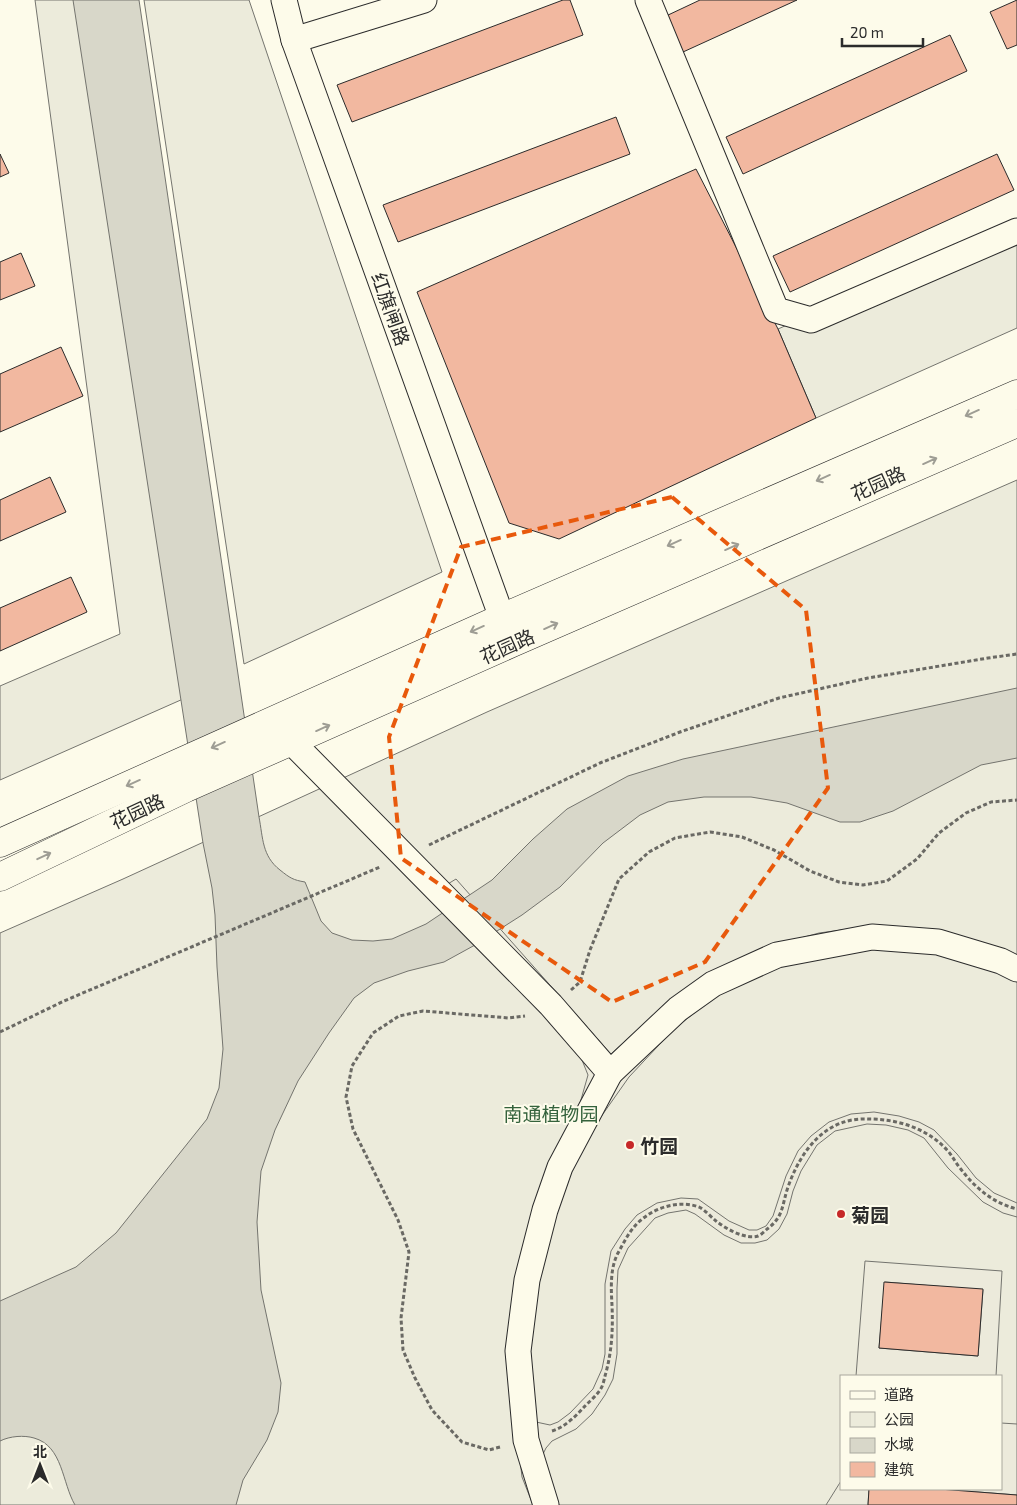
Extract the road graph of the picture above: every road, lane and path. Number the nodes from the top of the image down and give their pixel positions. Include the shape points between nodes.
1 (284, 0) edge
2 (424, 0) edge
3 (648, 0) edge
4 (294, 40) junction
5 (1017, 231) edge
6 (1017, 394) edge
7 (1017, 423) edge
8 (502, 618) junction
9 (1017, 654) edge
10 (266, 724) junction
11 (292, 742) junction
12 (0, 843) edge
13 (404, 856) junction
14 (0, 877) edge
15 (1017, 969) edge
16 (0, 1032) edge
17 (610, 1072) junction
18 (1017, 1209) edge
19 (526, 1440) junction
20 (546, 1505) edge

1 - 4 street, 红旗闸路
2 - 4 street
3 - 5 street via 776,310 811,320
4 - 8 street, 红旗闸路
6 -> 8 main road, 花园路
11 -> 7 main road, 花园路
8 -> 10 main road, 花园路
9 - 13 path via 868,678 779,698 600,763
10 - 11 street
10 -> 12 main road, 花园路
11 - 13 street
14 -> 11 main road, 花园路 via 186,788
13 - 16 path via 64,1001
13 - 17 street via 551,1005
15 - 17 street via 938,942 872,937 777,955 713,984 678,1009
17 - 19 street via 560,1167 527,1280 518,1351
18 - 19 path via 986,1196 947,1150 927,1133 907,1124 868,1118 832,1126 804,1152 788,1186 781,1215 758,1236 734,1231 700,1208 683,1203 656,1210 635,1226 617,1255 611,1284 613,1322 610,1356 601,1389 576,1416 557,1429
19 - 20 street

